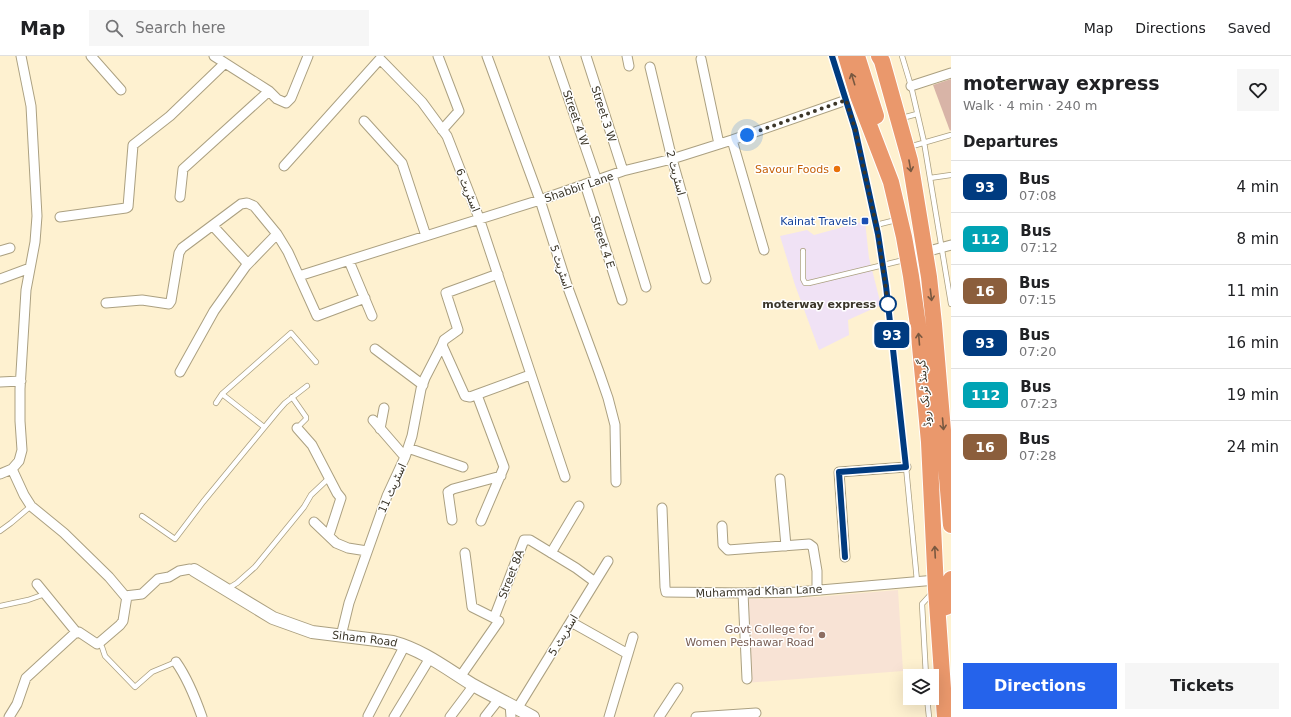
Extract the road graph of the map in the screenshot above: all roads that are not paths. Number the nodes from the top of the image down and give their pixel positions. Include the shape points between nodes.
1 (21, 56) edge
2 (91, 56) edge
3 (214, 56) edge
4 (308, 56) edge
5 (438, 56) edge
6 (487, 56) edge
7 (554, 56) edge
8 (586, 56) edge
9 (627, 56) edge
10 (832, 56) edge
11 (846, 56) edge
12 (857, 56) edge
13 (902, 56) edge
14 (882, 58) edge
15 (701, 59) dead end
16 (225, 63) junction
17 (629, 66) dead end
18 (650, 67) dead end
19 (951, 73) edge
20 (911, 86) junction
21 (121, 90) dead end
22 (269, 91) junction
23 (852, 98) junction
24 (917, 114) junction
25 (898, 119) junction
26 (364, 121) dead end
27 (442, 130) junction
28 (951, 135) edge
29 (732, 140) junction
30 (924, 142) junction
31 (719, 144) junction
32 (906, 148) junction
33 (672, 159) junction
34 (284, 166) dead end
35 (623, 171) junction
36 (612, 175) junction
37 (951, 175) edge
38 (930, 178) junction
39 (597, 181) junction
40 (891, 182) junction
41 (585, 184) junction
42 (180, 197) dead end
43 (540, 200) junction
44 (60, 217) dead end
45 (479, 218) junction
46 (900, 219) junction
47 (876, 225) junction
48 (213, 226) junction
49 (277, 234) junction
50 (426, 236) junction
51 (947, 246) edge
52 (10, 248) dead end
53 (764, 250) dead end
54 (0, 251) edge
55 (803, 251) dead end
56 (925, 252) junction
57 (349, 260) junction
58 (908, 260) junction
59 (248, 264) junction
60 (883, 266) junction
61 (30, 268) junction
62 (498, 274) junction
63 (299, 276) junction
64 (1, 277) edge
65 (706, 279) dead end
66 (646, 287) dead end
67 (365, 298) junction
68 (622, 300) dead end
69 (106, 303) dead end
70 (951, 304) edge
71 (372, 316) dead end
72 (443, 347) junction
73 (376, 349) dead end
74 (316, 362) dead end
75 (180, 372) dead end
76 (530, 375) junction
77 (21, 381) junction
78 (0, 382) edge
79 (423, 385) junction
80 (306, 386) dead end
81 (222, 394) junction
82 (477, 395) junction
83 (292, 397) junction
84 (216, 403) dead end
85 (384, 408) dead end
86 (372, 420) dead end
87 (264, 427) junction
88 (297, 428) joint
89 (380, 429) junction
90 (408, 448) junction
91 (405, 457) junction
92 (463, 467) dead end
93 (906, 467) junction
94 (12, 469) junction
95 (0, 474) edge
96 (501, 476) junction
97 (565, 477) dead end
98 (329, 478) junction
99 (780, 479) dead end
100 (616, 482) dead end
101 (31, 506) junction
102 (579, 506) dead end
103 (662, 508) dead end
104 (142, 516) dead end
105 (452, 520) dead end
106 (481, 521) dead end
107 (314, 522) dead end
108 (951, 524) edge
109 (722, 526) dead end
110 (0, 531) edge
111 (329, 535) junction
112 (786, 546) junction
113 (367, 551) junction
114 (465, 552) dead end
115 (551, 553) junction
116 (845, 557) dead end
117 (608, 561) dead end
118 (194, 570) joint
119 (917, 581) junction
120 (595, 582) junction
121 (941, 583) edge
122 (37, 584) dead end
123 (225, 590) junction
124 (817, 590) junction
125 (743, 593) junction
126 (45, 594) junction
127 (127, 596) junction
128 (0, 606) edge
129 (494, 618) junction
130 (571, 622) junction
131 (77, 633) junction
132 (341, 636) junction
133 (633, 637) dead end
134 (951, 640) edge
135 (99, 643) junction
136 (405, 645) junction
137 (628, 654) junction
138 (430, 658) junction
139 (176, 662) joint
140 (926, 669) edge
141 (460, 677) junction
142 (747, 679) dead end
143 (474, 685) junction
144 (678, 688) dead end
145 (944, 696) junction
146 (499, 699) junction
147 (928, 705) edge
148 (513, 710) edge
149 (756, 713) dead end
150 (368, 716) dead end
151 (9, 717) edge
152 (202, 717) edge
153 (394, 717) edge
154 (450, 717) edge
155 (485, 717) edge
156 (532, 717) edge
157 (608, 717) edge
158 (659, 717) edge
159 (696, 717) edge
160 (929, 717) edge
161 (945, 717) edge

1 - 61 street via 31,106 37,216
2 - 21 street
3 - 16 street
4 - 22 street via 291,98 286,103
5 - 27 street via 459,111
6 - 43 street, اسٹریٹ 5
7 - 39 street, Street 4 W
8 - 35 street, Street 3 W
9 - 17 street
10 - 23 lane
23 -> 11 highway, گرینڈ ٹرنک روڈ
12 - 40 highway via 876,115
13 - 20 lane
14 - 25 highway, گرینڈ ٹرنک روڈ
15 - 31 street
16 - 22 street
16 - 44 street via 170,116 133,145 128,207
18 - 33 street, اسٹریٹ 2
19 - 20 street
20 - 24 lane
22 - 42 street via 183,169
23 - 29 street, Shabbir Lane
23 - 40 highway, گرینڈ ٹرنک روڈ
23 - 47 lane via 855,129
24 - 25 lane
24 - 30 lane
25 - 32 highway, گرینڈ ٹرنک روڈ
26 - 50 street via 402,163
27 - 34 street, اسٹریٹ 6 via 422,102 380,59
27 - 45 street, اسٹریٹ 6 via 447,136
28 - 30 lane
29 - 31 street, Shabbir Lane
29 - 53 street
30 - 32 lane
30 - 38 lane
31 - 33 street, Shabbir Lane
32 -> 56 highway, گرینڈ ٹرنک روڈ
33 - 35 street, Shabbir Lane
33 - 65 street, اسٹریٹ 2
35 - 36 street, Shabbir Lane
36 - 39 street, Shabbir Lane
36 - 66 street
37 - 38 lane
38 - 51 lane
39 - 41 street, Shabbir Lane
40 - 46 highway, گرینڈ ٹرنک روڈ
41 - 43 street, Shabbir Lane
41 - 68 street, Street 4 E
43 - 45 street, Shabbir Lane
43 - 100 street, اسٹریٹ 5 via 610,405 615,425
45 - 50 street, Shabbir Lane
45 - 62 street, اسٹریٹ 6
46 - 47 lane
46 - 58 highway, گرینڈ ٹرنک روڈ
47 - 60 lane
48 - 49 street via 233,210 247,203 254,206
48 - 59 street
48 - 69 street via 182,248 179,253 169,304 142,300
49 - 59 street
49 - 63 street
50 - 57 street, Shabbir Lane
51 - 56 street
51 - 70 lane via 948,295
52 - 54 street
55 - 60 lane via 805,283
56 -> 108 highway, گرینڈ ٹرنک روڈ via 934,324
57 - 63 street, Shabbir Lane
57 - 67 street
58 - 60 lane
121 -> 58 highway, گرینڈ ٹرنک روڈ via 918,324
59 - 75 street via 214,312
60 - 93 lane
61 - 64 street
61 - 77 street via 26,290
62 - 72 street via 446,292 458,330 444,340
62 - 76 street, اسٹریٹ 6
63 - 67 street via 317,316
67 - 71 street
72 - 79 street, اسٹریٹ 11
72 - 82 street via 465,396
73 - 79 street
74 - 81 lane via 291,333
76 - 82 street
76 - 97 street, اسٹریٹ 6
77 - 78 street
77 - 94 street via 22,450 19,461
79 - 90 street, اسٹریٹ 11
80 - 83 lane
81 - 84 lane
81 - 87 lane
82 - 96 street via 504,467
83 - 87 lane
83 - 88 lane via 306,417
85 - 89 street
86 - 89 street
87 - 104 lane via 175,539
88 - 98 street via 312,445
89 - 91 street
90 - 91 street, اسٹریٹ 11
90 - 92 street
91 - 113 street, اسٹریٹ 11 via 387,496
93 - 116 street via 839,472
93 - 119 lane
94 - 95 street
94 - 101 street
96 - 105 street via 448,492
96 - 106 street
98 - 111 street via 341,498
98 - 123 lane via 311,495 255,567
99 - 112 street
101 - 110 lane
101 - 127 street via 64,534 109,577 124,596
102 - 115 street
103 - 125 street, Muhammad Khan Lane via 666,592
107 - 111 street
109 - 112 street via 723,545 728,550
111 - 113 street via 348,548
112 - 124 street via 809,544 813,547
113 - 132 street, اسٹریٹ 11 via 349,603
114 - 129 street via 472,607
115 - 120 street, Street 8A
115 - 129 street, Street 8A via 530,540 524,540
117 - 120 street, اسٹریٹ 5
118 - 123 street, Siham Road
118 - 127 street via 158,579 142,594
119 - 121 street, Muhammad Khan Lane
119 - 124 street, Muhammad Khan Lane
120 - 130 street, اسٹریٹ 5
121 - 140 lane via 922,604
121 - 145 highway, گرینڈ ٹرنک روڈ
122 - 126 street
123 - 132 street, Siham Road via 273,618 312,632
124 - 125 street, Muhammad Khan Lane
125 - 142 street
126 - 128 lane
126 - 131 street
127 - 135 street via 123,620
129 - 141 street, Street 8A via 498,621
130 - 137 street
130 - 148 street, اسٹریٹ 5
131 - 135 street
131 - 151 street via 26,678 17,704
132 - 136 street, Siham Road
133 - 137 street
134 - 145 highway via 945,643 948,688
135 - 139 lane via 105,656 135,687 152,672
136 - 138 street, Siham Road
136 - 150 street
137 - 157 street
138 - 141 street, Siham Road
138 - 153 street
139 - 152 street via 191,688
141 - 143 street, Siham Road
143 - 146 street, Siham Road
143 - 154 street
144 - 158 street
145 - 161 highway, گرینڈ ٹرنک روڈ
146 - 148 street, Siham Road
146 - 155 street
147 - 160 lane
148 - 156 street, Siham Road
149 - 159 street

